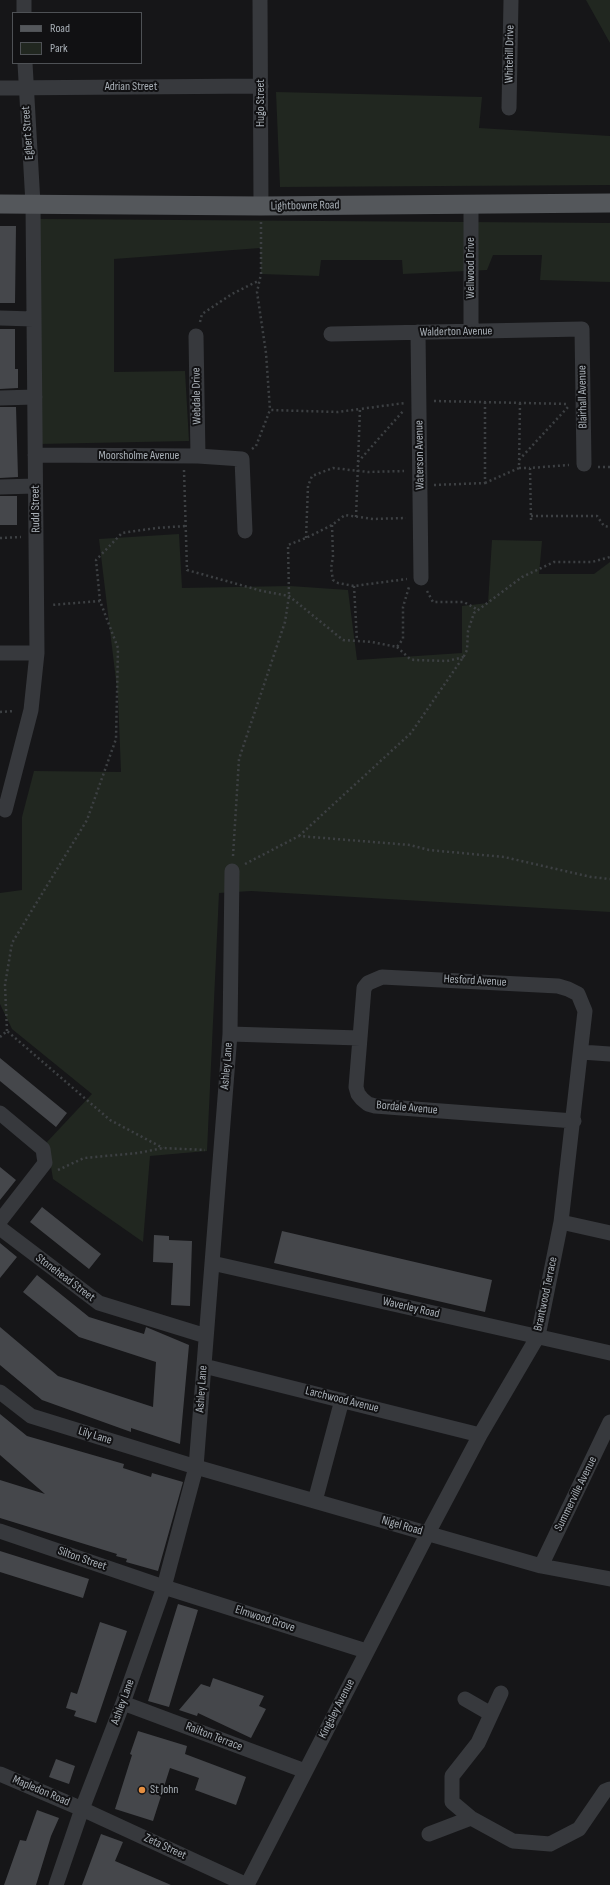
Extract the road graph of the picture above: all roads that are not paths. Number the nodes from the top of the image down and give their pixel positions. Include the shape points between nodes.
1 (24, 0) edge
2 (260, 0) edge
3 (511, 0) edge
4 (24, 12) edge
5 (25, 64) edge
6 (261, 86) junction
7 (0, 88) edge
8 (25, 88) junction
9 (509, 108) dead end
10 (610, 203) edge
11 (0, 204) edge
12 (33, 204) junction
13 (471, 204) junction
14 (261, 206) junction
15 (0, 318) edge
16 (33, 319) junction
17 (582, 329) joint
18 (471, 331) junction
19 (418, 332) junction
20 (331, 334) dead end
21 (196, 336) road end
22 (0, 398) edge
23 (34, 398) junction
24 (35, 455) junction
25 (191, 456) junction
26 (584, 464) road end
27 (35, 486) junction
28 (0, 487) edge
29 (245, 531) dead end
30 (416, 578) road end
31 (0, 653) edge
32 (37, 653) junction
33 (5, 810) dead end
34 (232, 871) road end
35 (230, 1034) junction
36 (360, 1038) junction
37 (581, 1052) junction
38 (610, 1054) edge
39 (0, 1113) edge
40 (574, 1120) junction
41 (0, 1221) edge
42 (561, 1222) junction
43 (0, 1228) edge
44 (610, 1233) edge
45 (212, 1263) junction
46 (206, 1336) junction
47 (538, 1336) junction
48 (610, 1352) edge
49 (204, 1366) junction
50 (0, 1392) edge
51 (342, 1400) junction
52 (610, 1422) edge
53 (480, 1435) junction
54 (196, 1467) junction
55 (315, 1501) junction
56 (0, 1531) edge
57 (428, 1533) junction
58 (541, 1566) junction
59 (610, 1579) edge
60 (164, 1587) junction
61 (366, 1651) junction
62 (501, 1693) dead end
63 (465, 1699) dead end
64 (123, 1703) junction
65 (492, 1714) junction
66 (305, 1771) junction
67 (0, 1774) edge
68 (610, 1789) edge
69 (82, 1809) junction
70 (471, 1818) junction
71 (429, 1834) dead end
72 (56, 1885) edge
73 (247, 1885) edge

1 - 4 street
2 - 6 street, Hugo Street
3 - 9 street, Whitehill Drive
5 - 8 street, Egbert Street
6 - 8 street, Adrian Street
6 - 14 street, Hugo Street
7 - 8 street, Adrian Street
8 - 12 street, Egbert Street
10 - 13 main road, Lightbowne Road
11 - 12 main road, Lightbowne Road
12 - 14 main road, Lightbowne Road
12 - 16 street, Rudd Street
13 - 14 main road, Lightbowne Road
13 - 18 street, Wellwood Drive
15 - 16 street
16 - 23 street, Rudd Street
17 - 18 street, Walderton Avenue
17 - 26 street, Blairhall Avenue
18 - 19 street, Walderton Avenue
19 - 20 street, Walderton Avenue
19 - 30 street, Waterson Avenue via 421,518
21 - 25 street, Webdale Drive
22 - 23 street
23 - 24 street, Rudd Street
24 - 25 street, Moorsholme Avenue
24 - 27 street, Rudd Street
25 - 29 street, Moorsholme Avenue via 242,459
27 - 28 street
27 - 32 street, Rudd Street
31 - 32 street
32 - 33 street, Rudd Street via 31,710
34 - 35 street, Ashley Lane
35 - 36 street
35 - 45 street, Ashley Lane
36 - 37 street, Hesford Avenue via 364,988 368,983 382,977 558,986 578,994 582,1003 585,1012
36 - 40 street, Bordale Avenue via 356,1087 358,1094 368,1104
37 - 38 street
37 - 40 street, Brantwood Terrace
39 - 41 street via 43,1149 45,1162
40 - 42 street, Brantwood Terrace
42 - 44 street
42 - 47 street, Brantwood Terrace
43 - 46 street, Stonehead Street via 98,1303
45 - 46 street, Ashley Lane
45 - 47 street, Waverley Road
46 - 49 street, Ashley Lane
47 - 48 street, Waverley Road
47 - 53 street, Brantwood Terrace
49 - 51 street, Larchwood Avenue
49 - 54 street, Ashley Lane
50 - 54 street, Lily Lane via 31,1416
51 - 53 street, Larchwood Avenue
51 - 55 street
52 - 58 street, Summerville Avenue
53 - 57 street, Brantwood Terrace
54 - 55 street, Nigel Road
54 - 60 street, Ashley Lane
55 - 57 street, Nigel Road
56 - 60 street, Silton Street
57 - 58 street, Nigel Road
57 - 61 street, Kingsley Avenue
58 - 59 street, Nigel Road
60 - 61 street, Elmwood Grove
60 - 64 street, Ashley Lane
61 - 66 street, Kingsley Avenue
62 - 65 street
63 - 65 street
64 - 66 street, Railton Terrace
64 - 69 street, Ashley Lane
65 - 70 street via 478,1743 452,1776 452,1802
66 - 73 street, Kingsley Avenue
67 - 69 street, Mapledon Road
68 - 70 street via 605,1791 579,1829 550,1844 513,1841
69 - 72 street, Ashley Lane
69 - 73 street, Zeta Street
70 - 71 street

